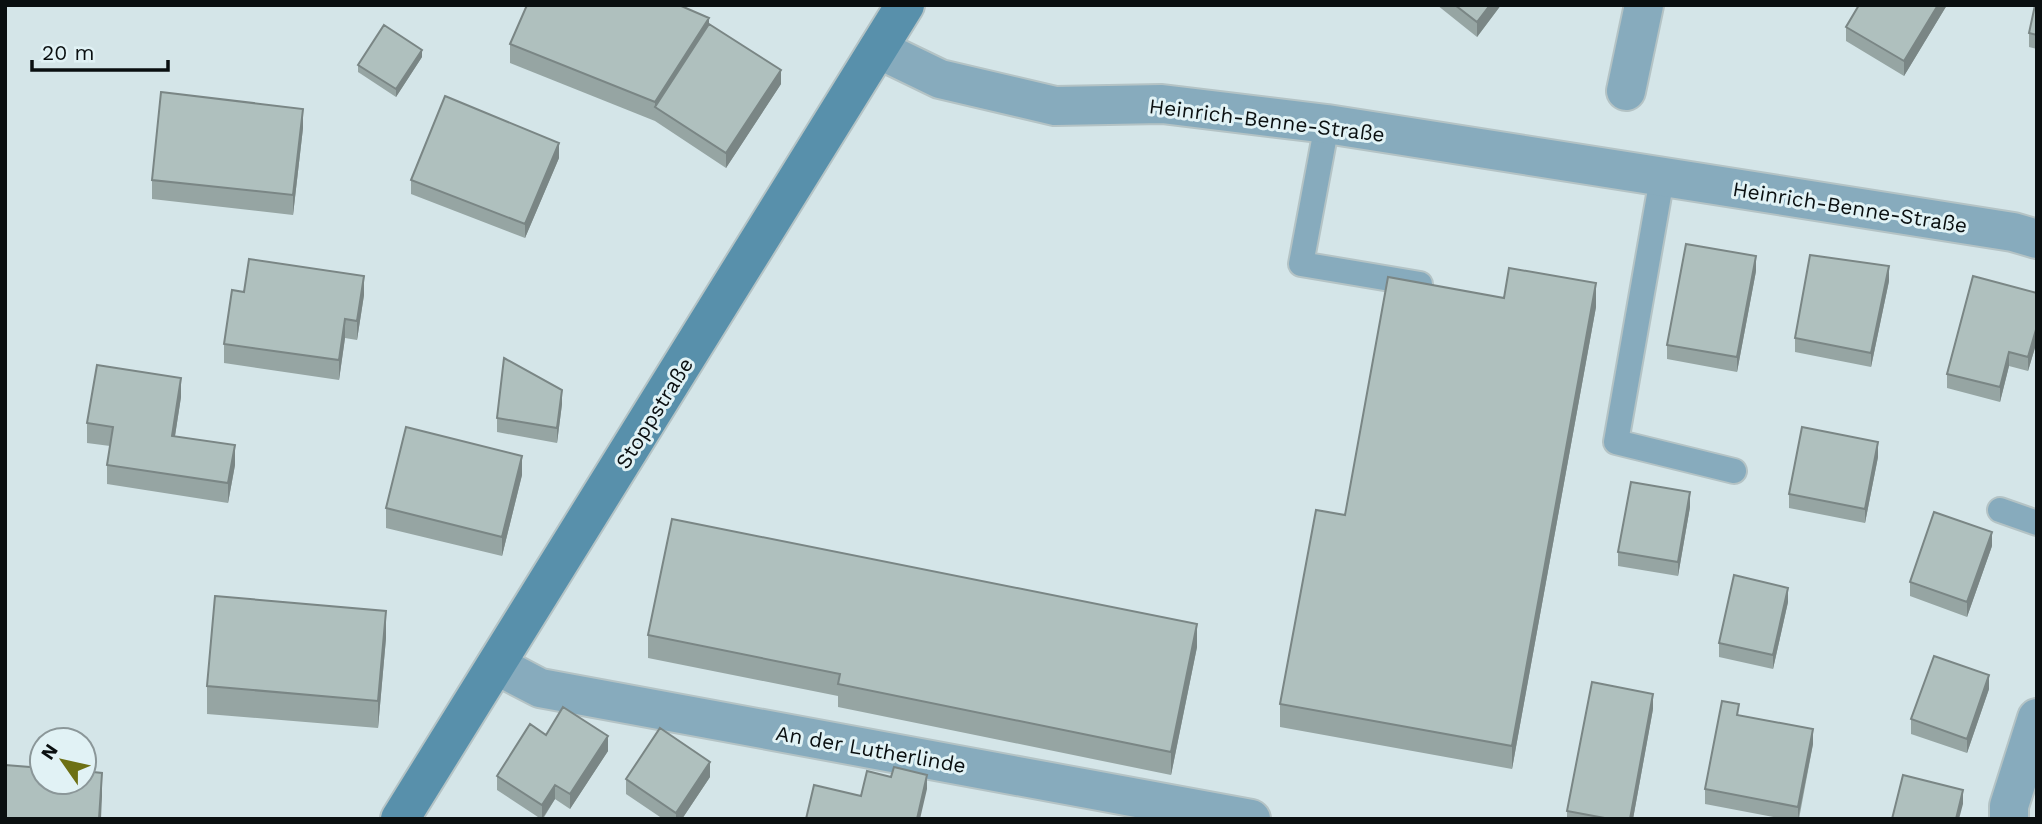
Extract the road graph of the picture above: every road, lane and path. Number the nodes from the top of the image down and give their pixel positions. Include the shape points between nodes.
1 (905, 5) edge
2 (1644, 5) edge
3 (878, 49) junction
4 (1626, 91) dead end
5 (1327, 124) junction
6 (1662, 178) junction
7 (2037, 239) edge
8 (1439, 287) edge
9 (1734, 471) dead end
10 (2000, 510) dead end
11 (2037, 523) edge
12 (496, 665) junction
13 (2037, 718) edge
14 (400, 819) edge
15 (1251, 819) edge
16 (2009, 819) edge

1 - 3 main road, Stoppstraße
2 - 4 street
3 - 5 street, Heinrich-Benne-Straße via 940,79 1055,106 1163,104
3 - 12 main road, Stoppstraße
5 - 6 street, Heinrich-Benne-Straße
5 - 8 lane via 1301,264
6 - 7 street, Heinrich-Benne-Straße
6 - 9 lane via 1616,442
10 - 11 lane
12 - 14 main road, Stoppstraße
12 - 15 street, An der Lutherlinde via 540,688
13 - 16 street

